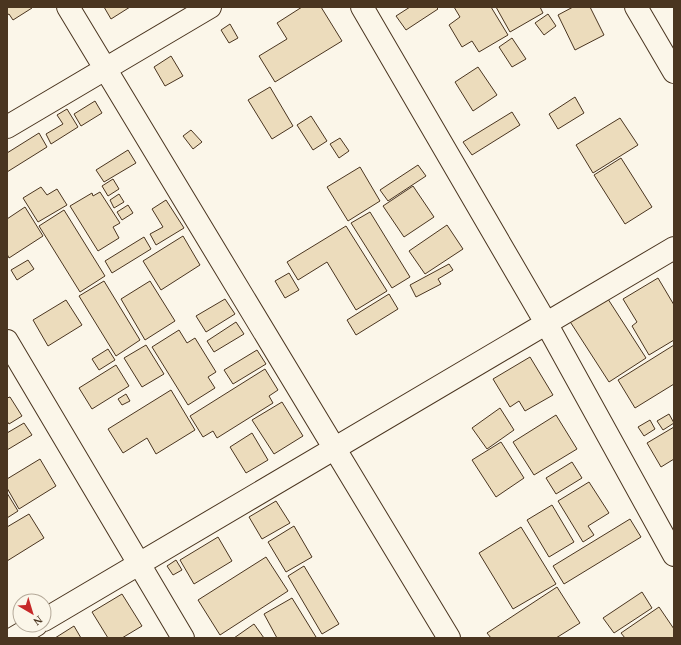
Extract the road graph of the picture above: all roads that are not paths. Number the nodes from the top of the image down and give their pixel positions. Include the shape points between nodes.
1 (68, 7) edge
2 (210, 7) edge
3 (362, 7) edge
4 (636, 7) edge
5 (106, 70) junction
6 (674, 72) edge
7 (7, 127) edge
8 (674, 248) edge
9 (546, 323) junction
10 (7, 341) edge
11 (335, 449) junction
12 (674, 555) edge
13 (139, 564) junction
14 (52, 615) edge
15 (183, 638) edge
16 (449, 638) edge

1 - 5 street
2 - 5 street
3 - 9 street
4 - 6 street
5 - 7 street
5 - 11 street
8 - 9 street
9 - 11 street
9 - 12 street
10 - 13 street
11 - 13 street
11 - 16 street
13 - 14 street
13 - 15 street

